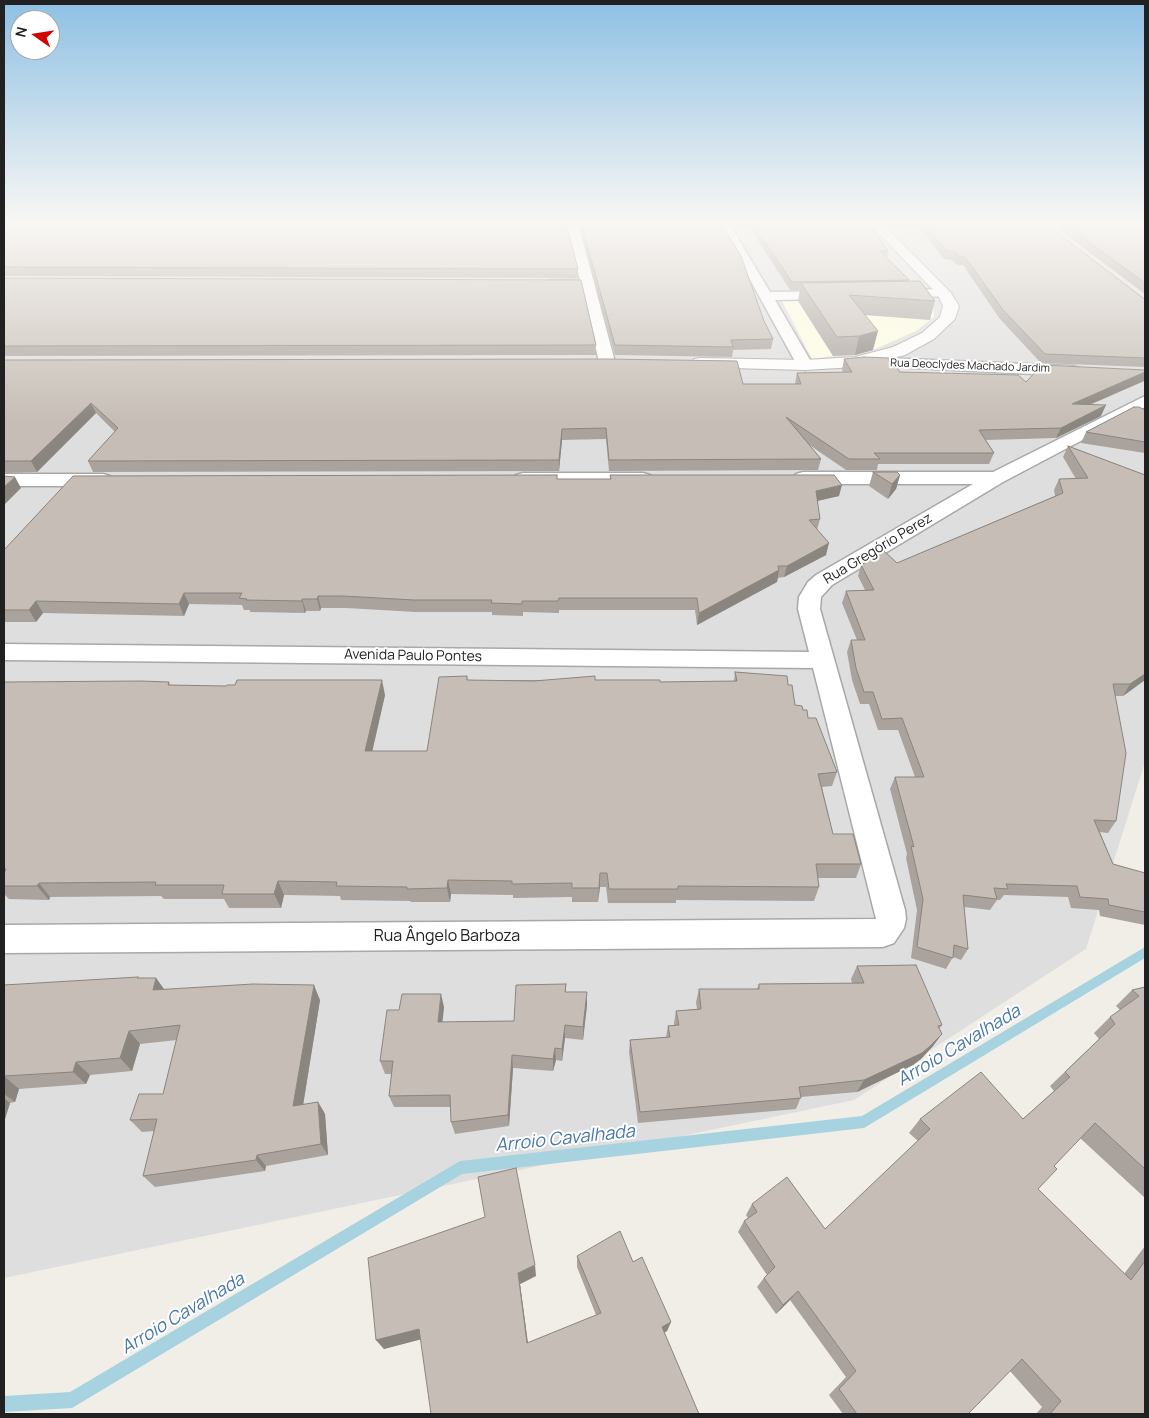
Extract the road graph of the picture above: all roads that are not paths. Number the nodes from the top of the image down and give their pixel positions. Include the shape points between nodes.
1 (589, 289) edge
2 (762, 289) edge
3 (940, 289) edge
4 (944, 293) junction
5 (885, 294) edge
6 (845, 295) edge
7 (766, 296) junction
8 (587, 362) edge
9 (607, 362) junction
10 (626, 362) edge
11 (855, 362) junction
12 (686, 363) edge
13 (805, 365) junction
14 (1087, 371) edge
15 (1145, 401) edge
16 (788, 478) edge
17 (996, 478) junction
18 (510, 479) edge
19 (659, 479) edge
20 (4, 480) edge
21 (123, 480) edge
22 (4, 652) edge
23 (823, 660) junction
24 (888, 928) joint
25 (4, 939) edge

1 - 9 street
2 - 7 street
3 - 4 street
4 - 5 street
4 - 11 street via 951,306 947,319 928,336 899,351
6 - 7 street
7 - 13 street
8 - 9 street
9 - 10 street
11 - 13 street
11 - 14 street, Rua Deoclydes Machado Jardim
12 - 13 street
15 - 17 street, Rua Gregório Perez
16 - 17 street
17 - 23 street, Rua Gregório Perez via 816,587 810,597 809,609
18 - 19 street
20 - 21 street
22 - 23 street, Avenida Paulo Pontes
23 - 24 street, Rua Gregório Perez via 890,910
24 - 25 street, Rua Ângelo Barboza via 883,933 863,934

